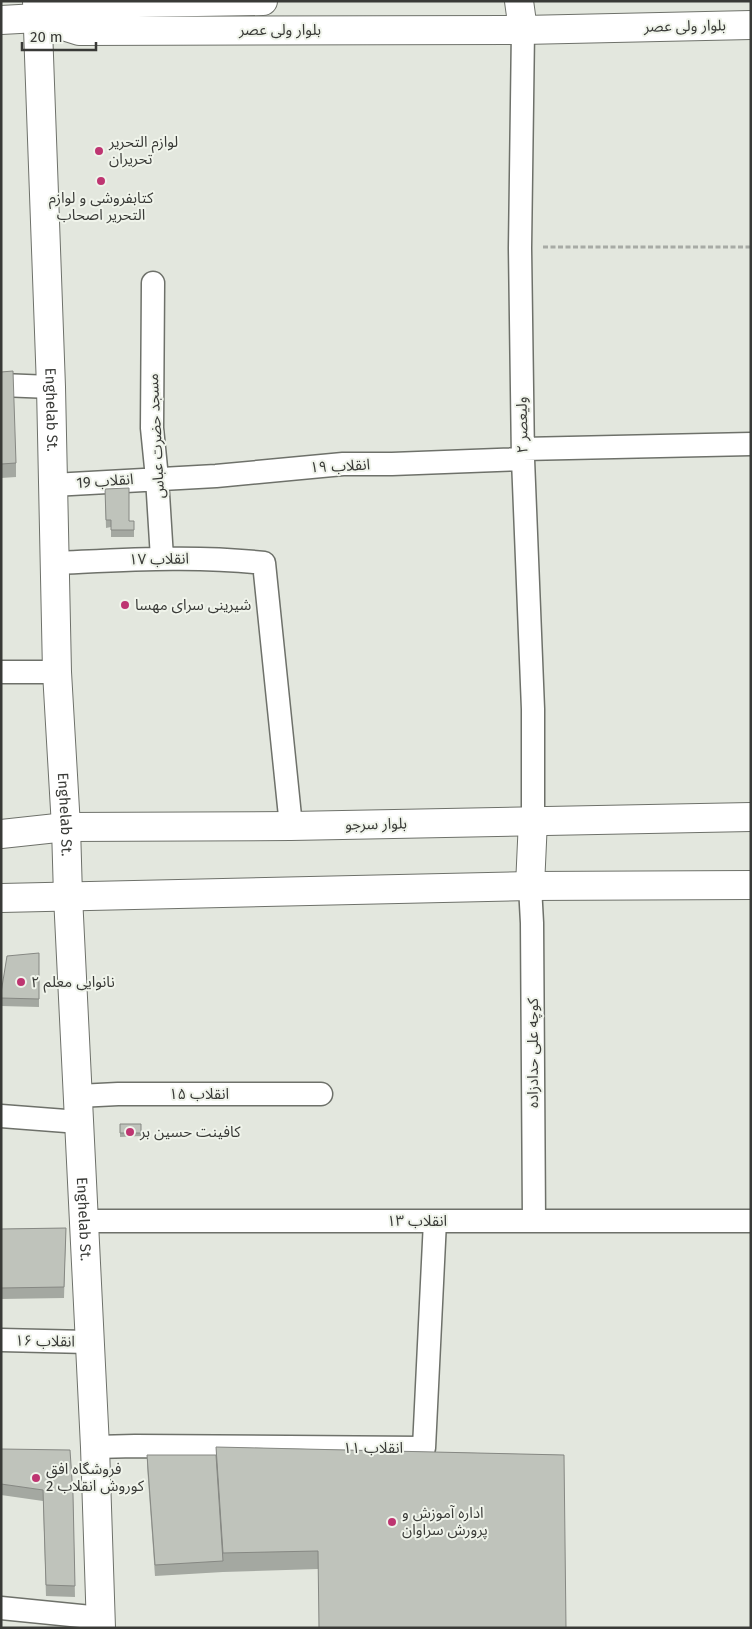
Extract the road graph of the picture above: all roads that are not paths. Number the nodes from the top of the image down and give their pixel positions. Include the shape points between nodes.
1 (263, 1) edge
2 (519, 1) edge
3 (38, 10) edge
4 (1, 20) edge
5 (751, 25) edge
6 (523, 30) junction
7 (152, 283) dead end
8 (1, 385) edge
9 (50, 387) junction
10 (751, 444) edge
11 (523, 454) junction
12 (157, 478) junction
13 (53, 484) junction
14 (162, 558) junction
15 (55, 563) junction
16 (1, 672) edge
17 (57, 672) junction
18 (751, 816) edge
19 (533, 820) junction
20 (291, 826) junction
21 (66, 827) junction
22 (1, 834) edge
23 (751, 885) edge
24 (530, 886) junction
25 (68, 896) junction
26 (1, 898) edge
27 (321, 1094) dead end
28 (78, 1109) junction
29 (1, 1116) edge
30 (84, 1221) junction
31 (435, 1221) junction
32 (534, 1221) junction
33 (751, 1221) edge
34 (1, 1340) edge
35 (88, 1342) junction
36 (95, 1447) junction
37 (1, 1608) edge
38 (101, 1623) edge

1 - 3 street, بلوار ولی عصر via 79,4
2 - 6 street
3 - 4 street
3 - 6 street, بلوار ولی عصر via 79,31
3 - 9 street, Enghelab St.
5 - 6 street, بلوار ولی عصر
6 - 11 street, ولیعصر ۲ via 520,248
7 - 12 street, مسجد حضرت عباس via 152,428
8 - 9 street
9 - 13 street, Enghelab St.
10 - 11 street, انقلاب ۱۹
11 - 12 street, انقلاب ۱۹
11 - 19 street, ولیعصر ۲ via 533,709
12 - 13 street, انقلاب 19
12 - 14 street, مسجد حضرت عباس
13 - 15 street, Enghelab St.
14 - 15 street, انقلاب ۱۷
14 - 20 street, انقلاب ۱۷ via 264,563
15 - 17 street, Enghelab St.
16 - 17 street
17 - 21 street, Enghelab St.
18 - 19 street, بلوار سرجو
19 - 20 street, بلوار سرجو
19 - 24 street
20 - 21 street, بلوار سرجو
21 - 22 street, بلوار سرجو
21 - 25 street, Enghelab St.
23 - 24 street
24 - 25 street
24 - 32 street, کوچه علی حدادزاده
25 - 26 street
25 - 28 street, Enghelab St.
27 - 28 street, انقلاب ۱۵ via 118,1094
28 - 29 street, انقلاب ۱۵
28 - 30 street, Enghelab St.
30 - 31 street, انقلاب ۱۳
30 - 35 street, Enghelab St.
31 - 32 street, انقلاب ۱۳
31 - 36 street, انقلاب ۱۱ via 424,1448
32 - 33 street, انقلاب ۱۳
34 - 35 street, انقلاب ۱۶
35 - 36 street, Enghelab St.
36 - 38 street, Enghelab St.
37 - 38 street

